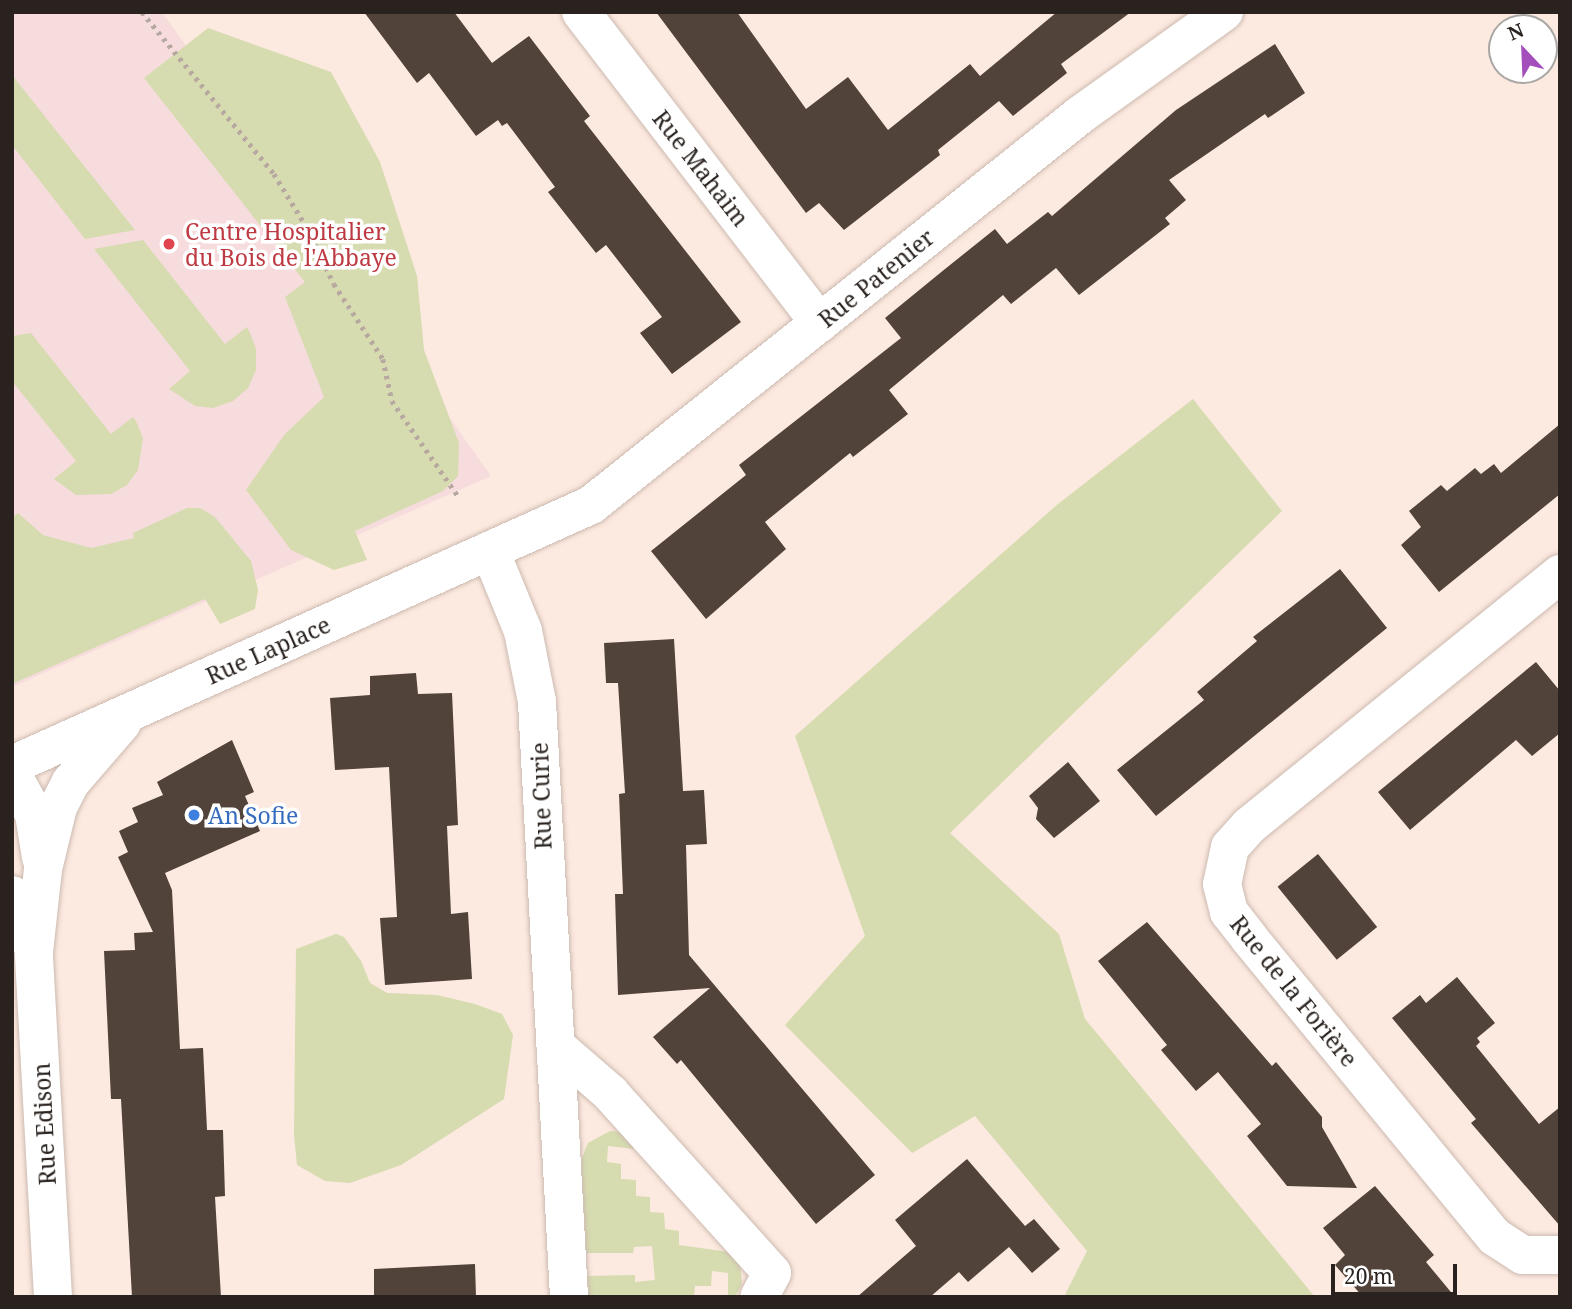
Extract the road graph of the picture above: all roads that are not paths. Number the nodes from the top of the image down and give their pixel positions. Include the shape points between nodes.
1 (581, 12) edge
2 (1224, 12) edge
3 (820, 323) junction
4 (525, 538) joint
5 (491, 554) junction
6 (1560, 574) edge
7 (141, 706) junction
8 (12, 765) edge
9 (12, 774) edge
10 (43, 869) junction
11 (12, 895) edge
12 (34, 952) junction
13 (556, 1046) junction
14 (1560, 1255) edge
15 (53, 1297) edge
16 (569, 1297) edge
17 (760, 1297) edge

1 - 3 street, Rue Mahaim
2 - 3 street, Rue Patenier via 1080,115
3 - 4 street, Rue Patenier via 625,482
4 - 5 street, Rue Laplace
5 - 7 street, Rue Laplace
5 - 13 street, Rue Curie via 523,631 537,702
6 - 14 street, Rue de la Forière via 1250,826 1230,848 1222,884 1229,912 1249,938 1495,1237 1523,1255
7 - 8 street, Rue Laplace
7 - 10 street, Rue Edison via 111,732 71,782 51,828
9 - 10 street via 34,814
10 - 12 street, Rue Edison
11 - 12 street, Rue Edison
12 - 15 street, Rue Edison
13 - 16 street, Rue Curie
13 - 17 street via 610,1093 772,1273

